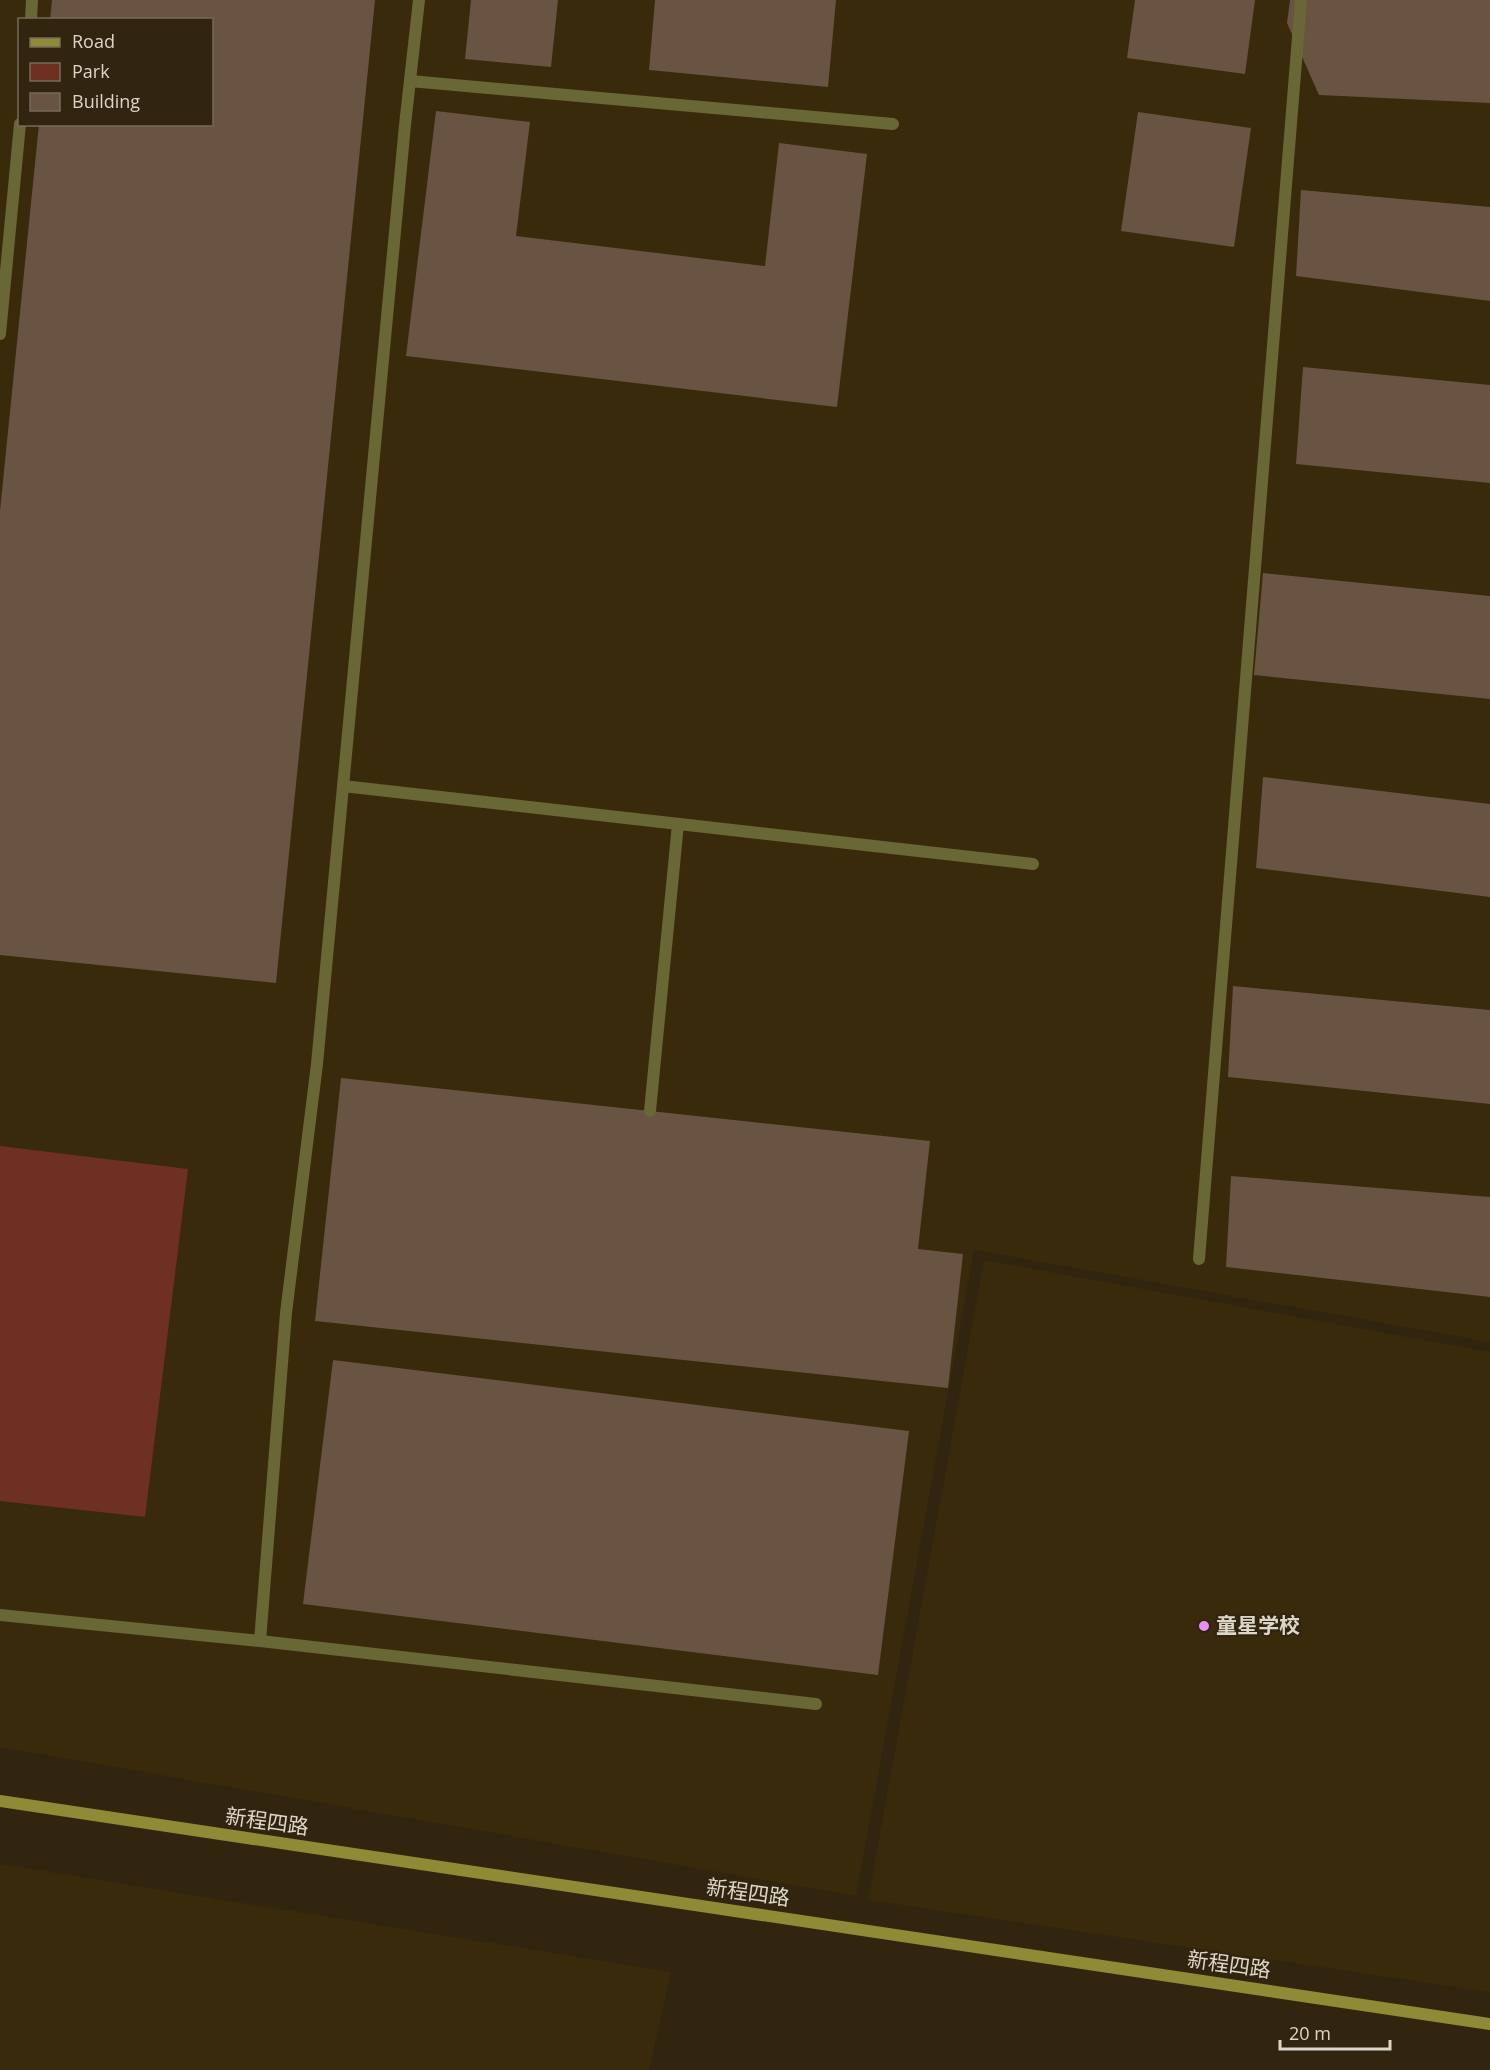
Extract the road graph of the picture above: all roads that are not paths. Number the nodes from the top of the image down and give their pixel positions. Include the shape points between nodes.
1 (32, 0) edge
2 (419, 0) edge
3 (1300, 0) edge
4 (31, 18) edge
5 (410, 81) junction
6 (893, 124) dead end
7 (20, 126) edge
8 (0, 334) edge
9 (343, 786) junction
10 (678, 824) junction
11 (1033, 864) dead end
12 (650, 1111) dead end
13 (1199, 1259) dead end
14 (0, 1615) edge
15 (260, 1641) junction
16 (816, 1704) dead end
17 (0, 1801) edge
18 (1490, 2024) edge

1 - 4 lane
2 - 5 lane
3 - 13 lane
5 - 6 lane
5 - 9 lane
7 - 8 lane
9 - 10 lane
9 - 15 lane via 317,1065 286,1313
10 - 11 lane
10 - 12 lane
14 - 15 lane
15 - 16 lane
17 - 18 street, 新程四路

